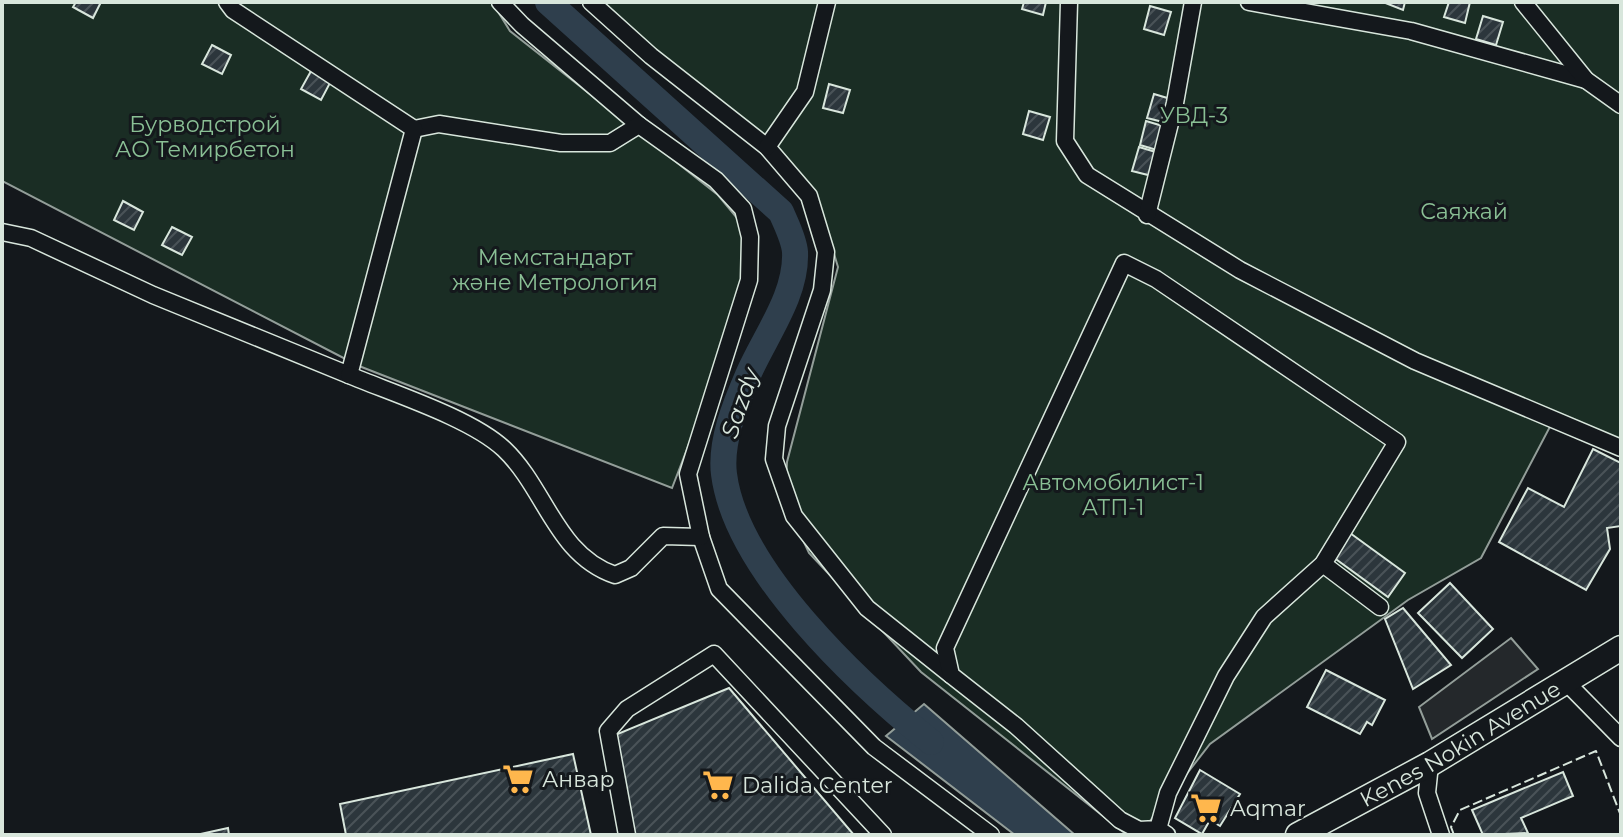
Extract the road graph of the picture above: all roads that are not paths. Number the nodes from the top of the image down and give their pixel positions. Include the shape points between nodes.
1 (227, 2) edge
2 (500, 2) edge
3 (591, 2) edge
4 (827, 2) edge
5 (1069, 2) edge
6 (1193, 2) edge
7 (1249, 2) edge
8 (1523, 2) edge
9 (1586, 80) junction
10 (1621, 105) edge
11 (639, 125) junction
12 (414, 129) junction
13 (767, 147) junction
14 (1147, 215) junction
15 (2, 232) edge
16 (349, 375) junction
17 (1621, 448) edge
18 (701, 537) junction
19 (1323, 564) junction
20 (1380, 607) dead end
21 (1621, 648) edge
22 (951, 675) junction
23 (1566, 682) junction
24 (1621, 738) edge
25 (1430, 764) junction
26 (1162, 832) edge
27 (627, 835) edge
28 (883, 835) edge
29 (991, 835) edge
30 (1298, 835) edge
31 (1441, 835) edge

1 - 12 street
2 - 11 street
3 - 13 street
4 - 13 street via 805,92
5 - 14 street via 1063,118 1069,152 1087,175
6 - 14 street
7 - 9 street via 1411,31
8 - 9 street
9 - 10 street
11 - 12 street via 610,143 561,143 439,124
11 - 18 street via 716,180 743,209 750,237 749,280 688,474
12 - 16 street
13 - 22 street via 809,196 826,252 822,290 777,426 774,459 794,516 867,608
14 - 17 street via 1415,361
15 - 16 street via 31,238 153,295
16 - 18 street via 473,428 503,447 573,551 600,570 615,575 631,568 663,536
18 - 29 street via 719,589 874,747
19 - 20 street
19 - 22 street via 1397,442 1156,279 1124,263 945,648
19 - 26 street via 1264,617 1226,676 1168,793
21 - 23 highway, Kenes Nokin Avenue
22 - 26 street via 1120,820 1139,830
23 - 24 street
23 - 25 highway, Kenes Nokin Avenue
25 - 30 highway, Kenes Nokin Avenue
25 - 31 street via 1427,793
27 - 28 street via 608,731 627,709 714,654

